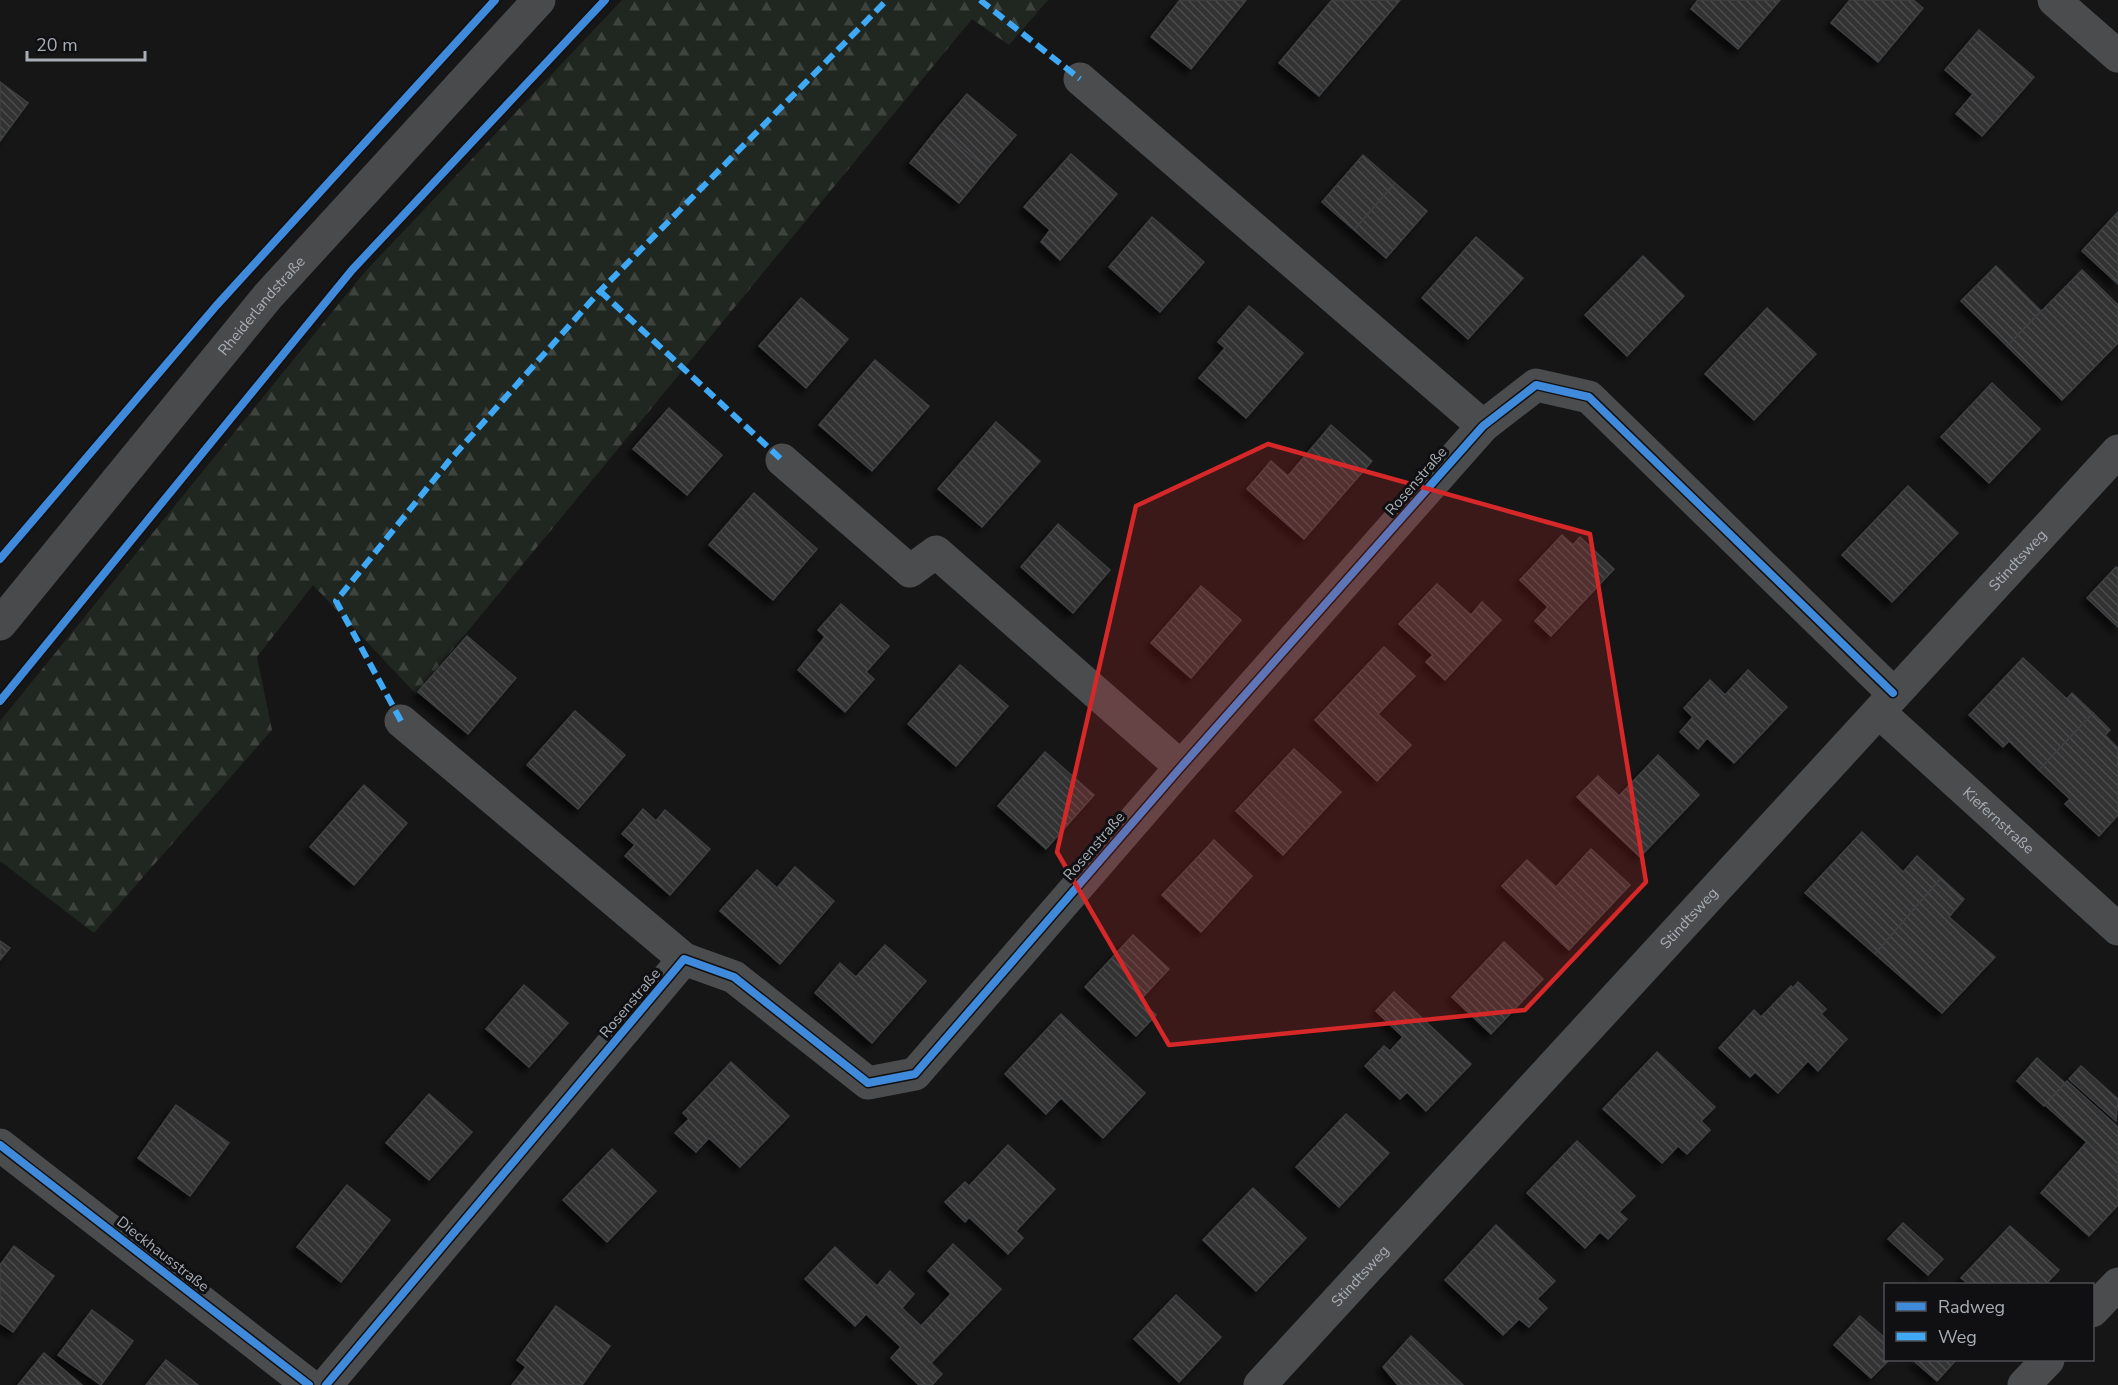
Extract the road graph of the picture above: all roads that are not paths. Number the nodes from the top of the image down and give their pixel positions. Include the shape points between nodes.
1 (539, 0) edge
2 (2054, 0) edge
3 (2118, 56) edge
4 (1080, 79) dead end
5 (1483, 426) junction
6 (2118, 452) edge
7 (783, 460) dead end
8 (0, 624) edge
9 (1887, 703) junction
10 (401, 721) dead end
11 (1181, 767) junction
12 (2118, 929) edge
13 (684, 959) junction
14 (0, 1144) edge
15 (2118, 1284) edge
16 (2094, 1309) edge
17 (2046, 1361) edge
18 (309, 1385) edge
19 (326, 1385) edge
20 (1260, 1385) edge
21 (2024, 1385) edge

1 - 8 main road, Rheiderlandstraße via 268,296
2 - 3 street
4 - 5 street
5 - 9 street, Rosenstraße via 1536,385 1589,397
5 - 11 street, Rosenstraße
6 - 9 street, Stindtsweg
7 - 11 street via 910,571 936,552
9 - 12 street, Kiefernstraße
9 - 20 street, Stindtsweg
10 - 13 street, Rosenstraße
11 - 13 street, Rosenstraße via 915,1074 867,1083 734,977
13 - 19 street, Rosenstraße
14 - 18 street, Dieckhausstraße
15 - 16 street
17 - 21 street

